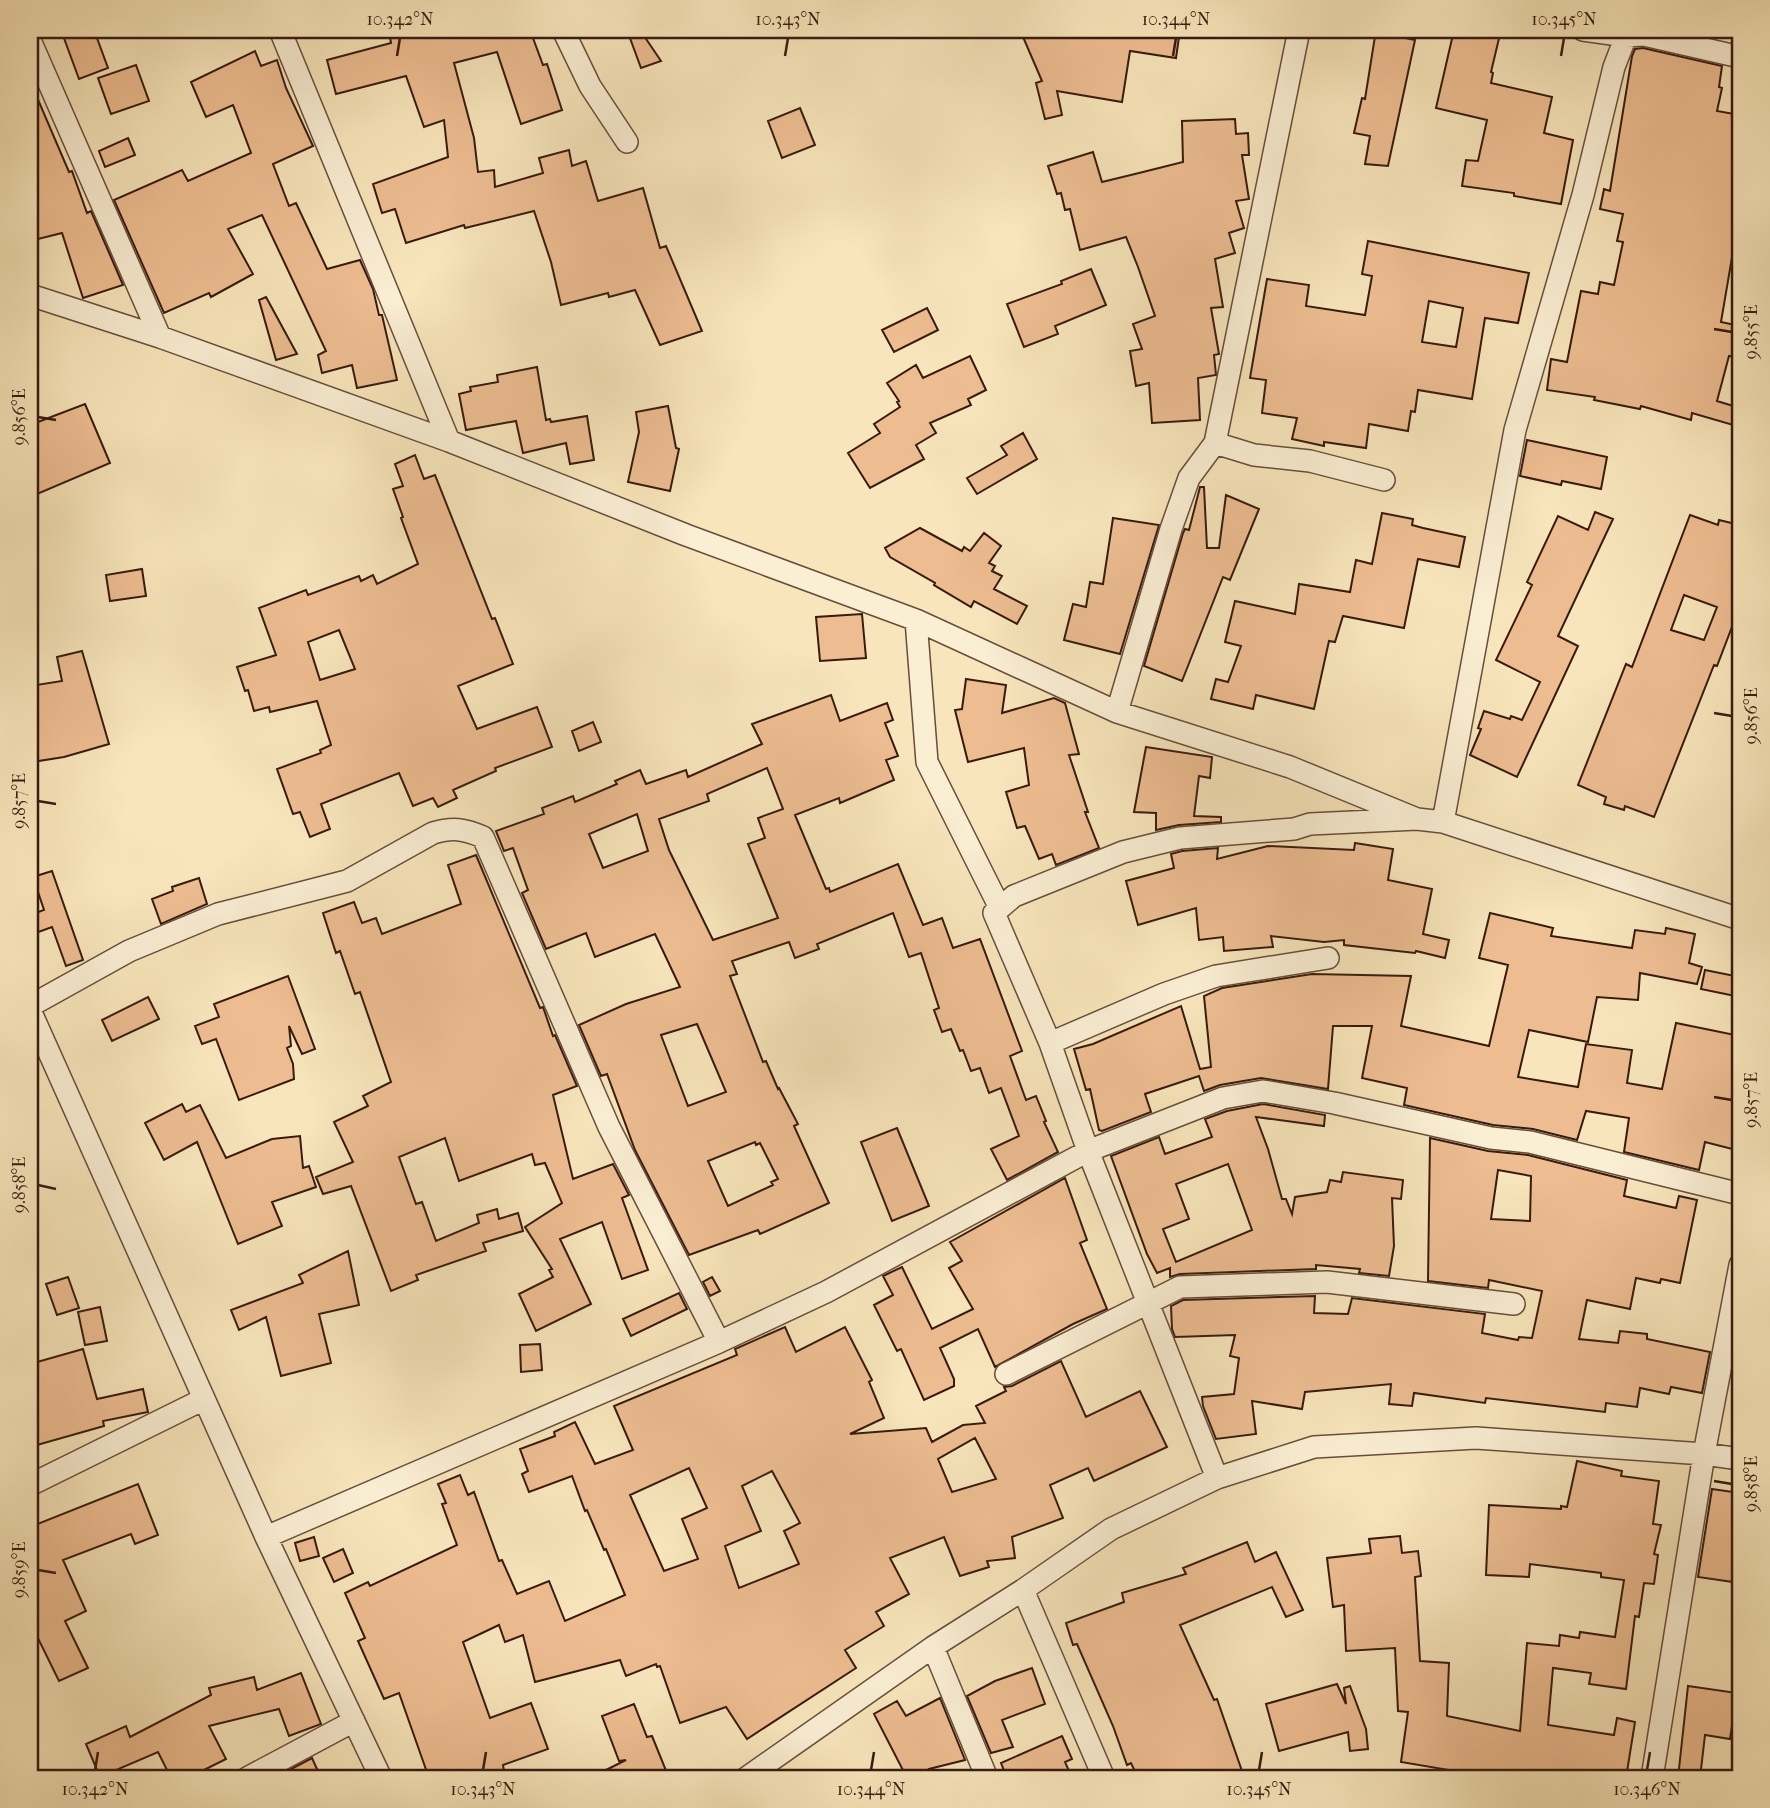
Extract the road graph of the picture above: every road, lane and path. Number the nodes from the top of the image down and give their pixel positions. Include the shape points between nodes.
1 (280, 30) edge
2 (563, 30) edge
3 (1299, 30) edge
4 (1583, 30) edge
5 (1626, 36) junction
6 (30, 40) edge
7 (1740, 57) edge
8 (627, 142) dead end
9 (30, 295) edge
10 (160, 337) junction
11 (449, 441) junction
12 (1215, 443) junction
13 (1384, 480) dead end
14 (916, 620) junction
15 (1117, 712) junction
16 (1417, 818) junction
17 (1443, 822) junction
18 (999, 906) junction
19 (1740, 919) edge
20 (1328, 958) dead end
21 (30, 1008) edge
22 (1051, 1043) junction
23 (1088, 1151) junction
24 (1740, 1194) edge
25 (1740, 1265) edge
26 (1148, 1301) junction
27 (1514, 1304) dead end
28 (719, 1342) junction
29 (1006, 1374) dead end
30 (204, 1399) junction
31 (1704, 1454) junction
32 (1740, 1459) edge
33 (1217, 1478) junction
34 (30, 1485) edge
35 (266, 1537) junction
36 (1023, 1590) junction
37 (933, 1647) junction
38 (354, 1721) junction
39 (247, 1778) edge
40 (381, 1778) edge
41 (746, 1778) edge
42 (987, 1778) edge
43 (1104, 1778) edge
44 (1652, 1778) edge

1 - 11 street
2 - 8 street via 590,86
3 - 12 street
4 - 5 street
5 - 7 street via 1644,35
5 - 17 street via 1515,430
6 - 10 street
9 - 10 street
10 - 11 street
11 - 14 street via 710,545
12 - 13 street
12 - 15 street via 1189,478
14 - 15 street
14 - 18 street via 927,762
15 - 16 street via 1290,767
16 - 17 street
16 - 18 street via 1180,838 1123,852
17 - 19 street
18 - 22 street via 993,912
20 - 22 street via 1216,976
21 - 28 street via 129,951 218,915 347,881 433,833 462,828 483,837 609,1127
21 - 30 street
22 - 23 street
23 - 24 street via 1223,1098 1263,1091 1530,1142
23 - 26 street
23 - 28 street via 826,1292
25 - 31 street
26 - 27 street via 1180,1287 1327,1282
26 - 29 street
26 - 33 street
28 - 35 street
30 - 34 street
30 - 35 street
31 - 32 street
31 - 33 street via 1476,1438 1314,1447
31 - 44 street
33 - 36 street via 1111,1529
35 - 38 street
36 - 37 street
36 - 43 street
37 - 41 street
37 - 42 street
38 - 39 street
38 - 40 street

